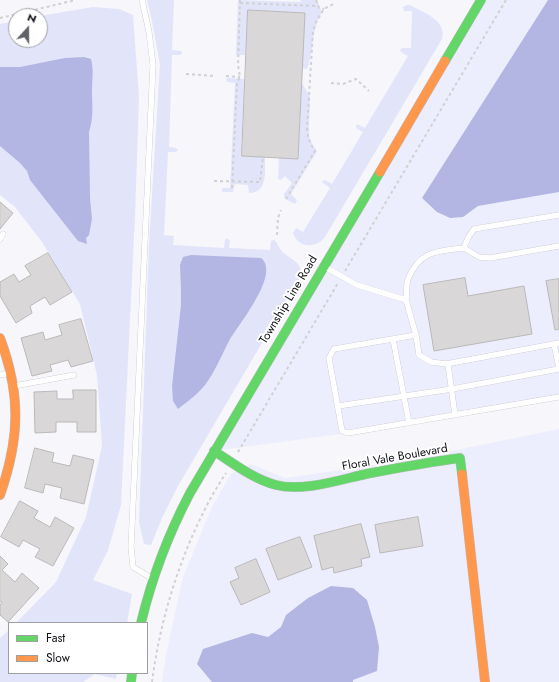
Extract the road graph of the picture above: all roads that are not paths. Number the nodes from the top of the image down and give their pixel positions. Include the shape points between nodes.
1 (142, 0) edge
2 (481, 0) edge
3 (559, 215) edge
4 (559, 246) edge
5 (464, 248) junction
6 (324, 266) junction
7 (406, 300) junction
8 (416, 335) junction
9 (0, 338) edge
10 (393, 339) junction
11 (556, 344) edge
12 (448, 364) junction
13 (559, 368) edge
14 (11, 373) junction
15 (0, 375) edge
16 (74, 375) dead end
17 (13, 386) junction
18 (452, 389) junction
19 (404, 396) junction
20 (559, 397) edge
21 (338, 406) junction
22 (455, 415) junction
23 (409, 423) junction
24 (214, 451) junction
25 (0, 496) edge
26 (153, 579) junction
27 (141, 622) edge
28 (485, 682) edge

1 - 26 lane via 149,32 152,65 131,547 133,567
2 - 6 street, Township Line Road
3 - 5 lane via 474,229
4 - 5 lane via 490,258 479,257
5 - 7 lane via 435,251 420,260 408,279
6 - 7 lane via 357,284
6 - 24 street, Township Line Road
7 - 8 lane
8 - 10 lane
8 - 12 lane via 419,355 431,362
9 - 14 street
10 - 19 lane
10 - 21 lane via 334,349 330,358
11 - 12 lane
11 - 13 lane
12 - 18 lane
13 - 18 lane
14 - 15 lane
14 - 17 street
16 - 17 lane
17 - 25 street via 16,434 7,478
18 - 19 lane
18 - 22 lane
19 - 21 lane
19 - 23 lane
20 - 22 lane
21 - 23 lane via 342,431 348,433
22 - 23 lane
24 - 26 street, Township Line Road via 181,509
24 - 28 street, Floral Vale Boulevard via 256,477 282,486 326,482 460,458
26 - 27 street, Township Line Road

